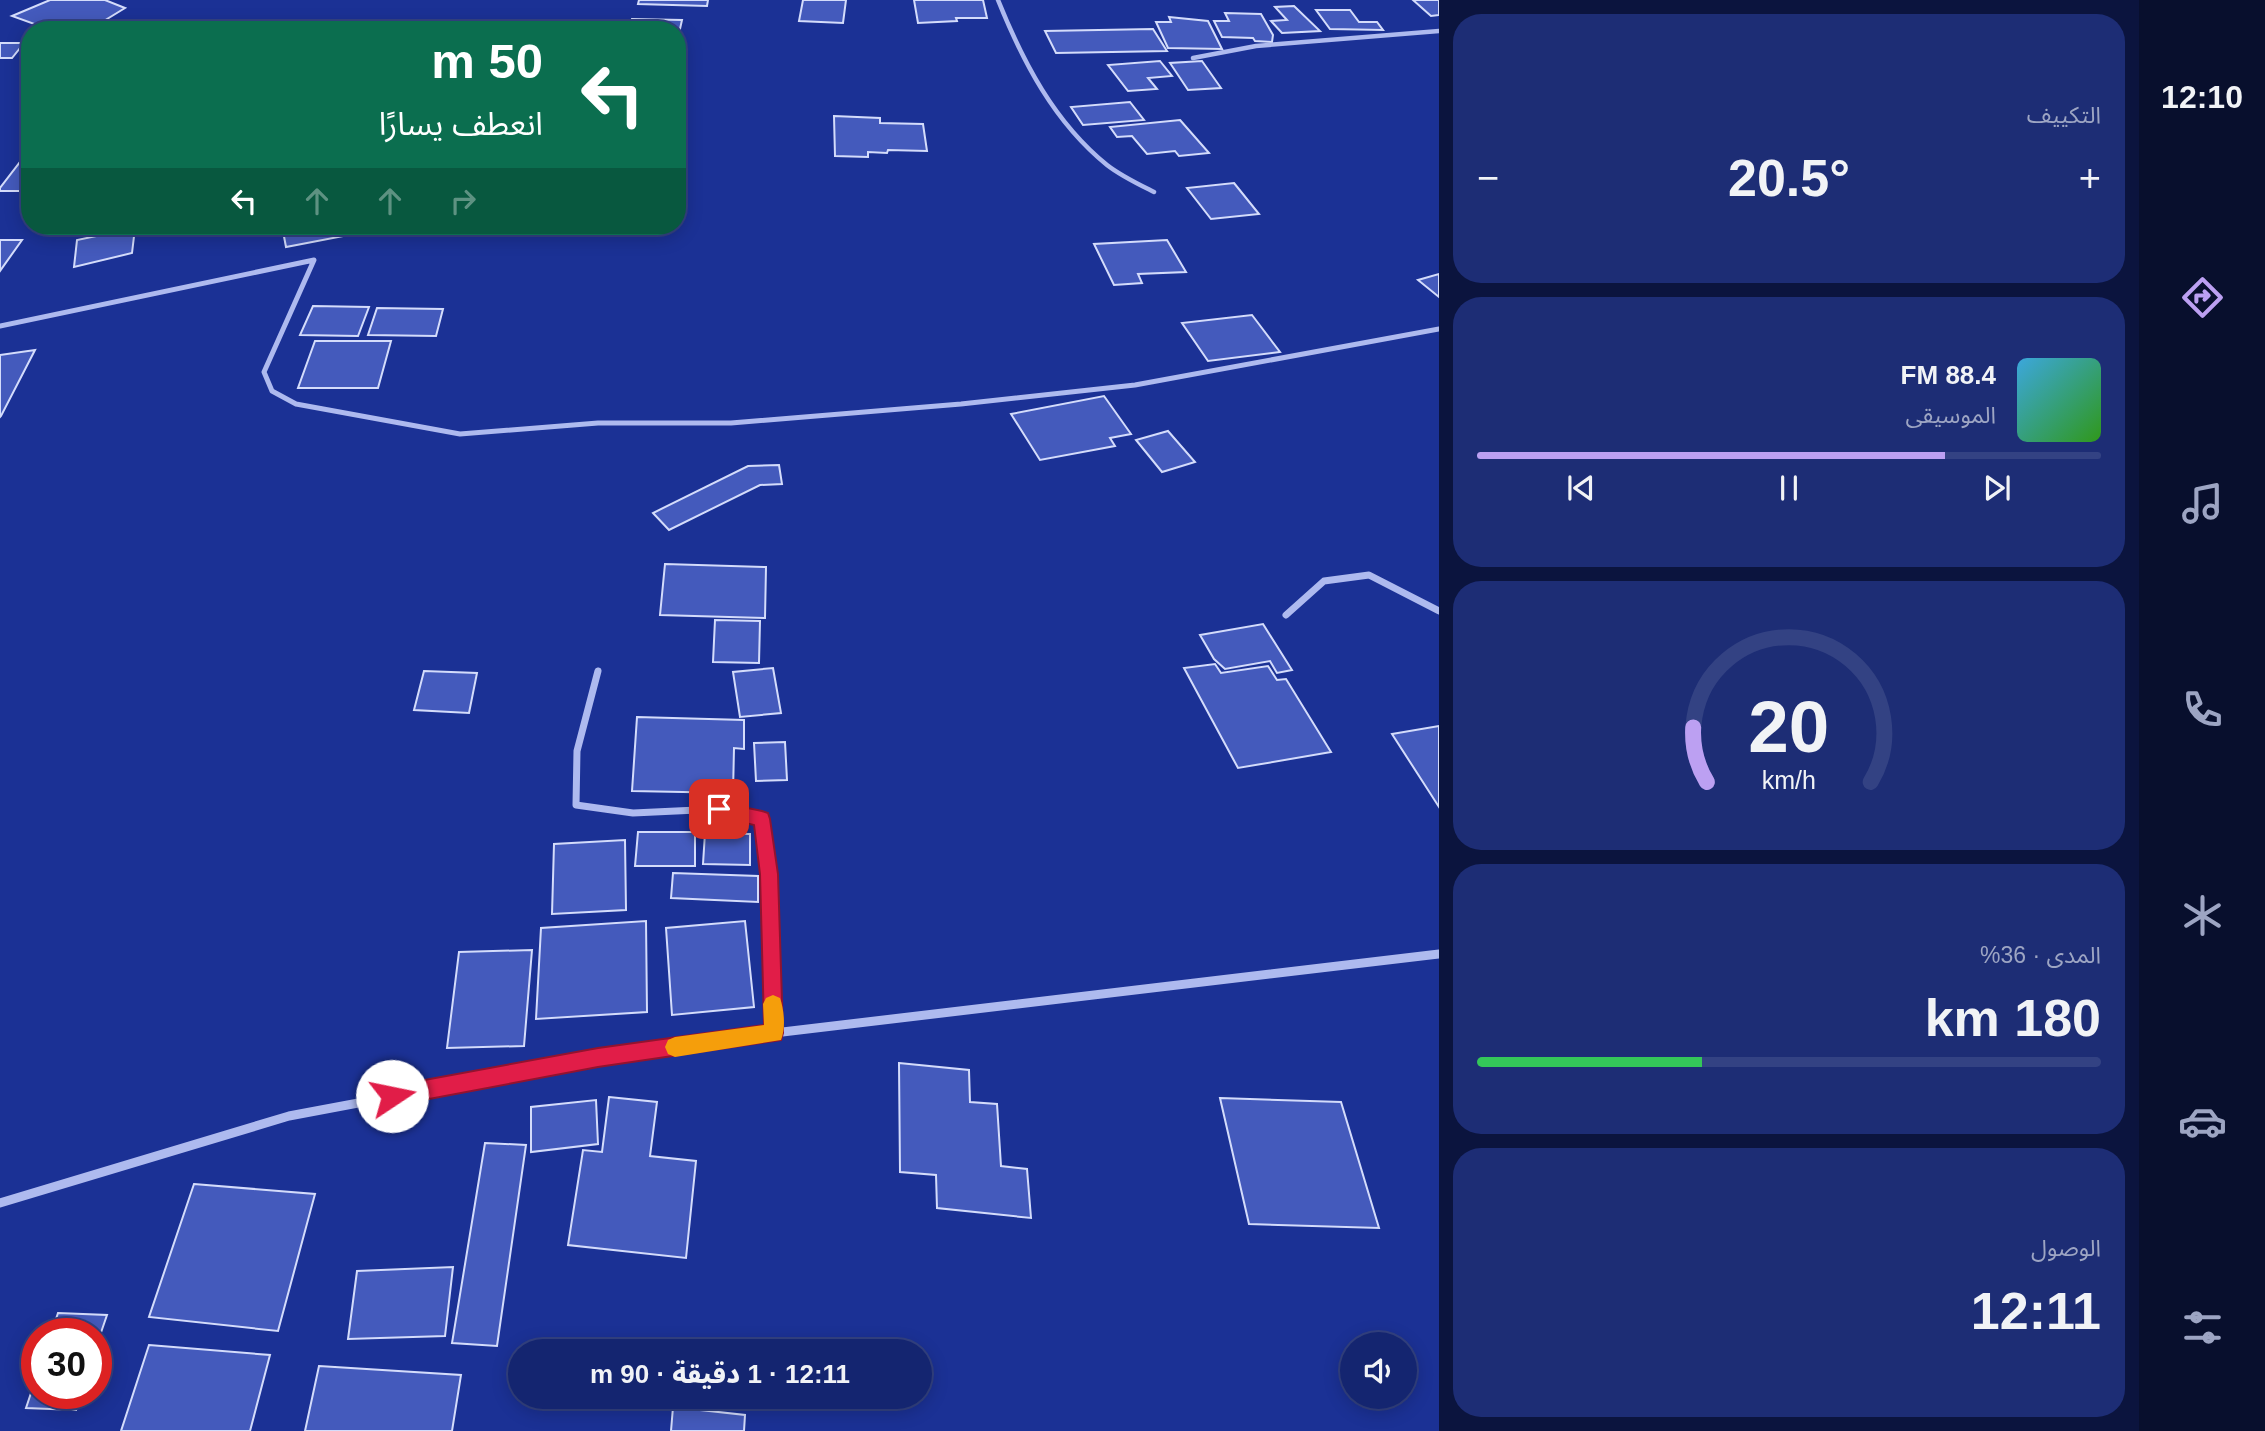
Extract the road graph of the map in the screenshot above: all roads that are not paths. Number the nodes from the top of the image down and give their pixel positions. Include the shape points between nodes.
1 (998, 0) edge
2 (1439, 31) edge
3 (1193, 58) dead end
4 (1154, 192) dead end
5 (0, 326) edge
6 (1439, 330) edge
7 (1439, 611) edge
8 (1286, 615) dead end
9 (598, 671) dead end
10 (1439, 954) edge
11 (774, 1033) junction
12 (0, 1202) edge

1 - 4 street via 1040,88 1079,140 1110,167
2 - 3 street via 1256,46
5 - 6 street via 314,260 264,372 272,391 296,404 460,434 598,423 731,423 961,404 1136,384
7 - 8 street via 1369,575 1324,581
9 - 11 street via 578,751 576,805 633,813 719,809 762,819 769,874
10 - 11 street
11 - 12 street via 598,1058 289,1116

